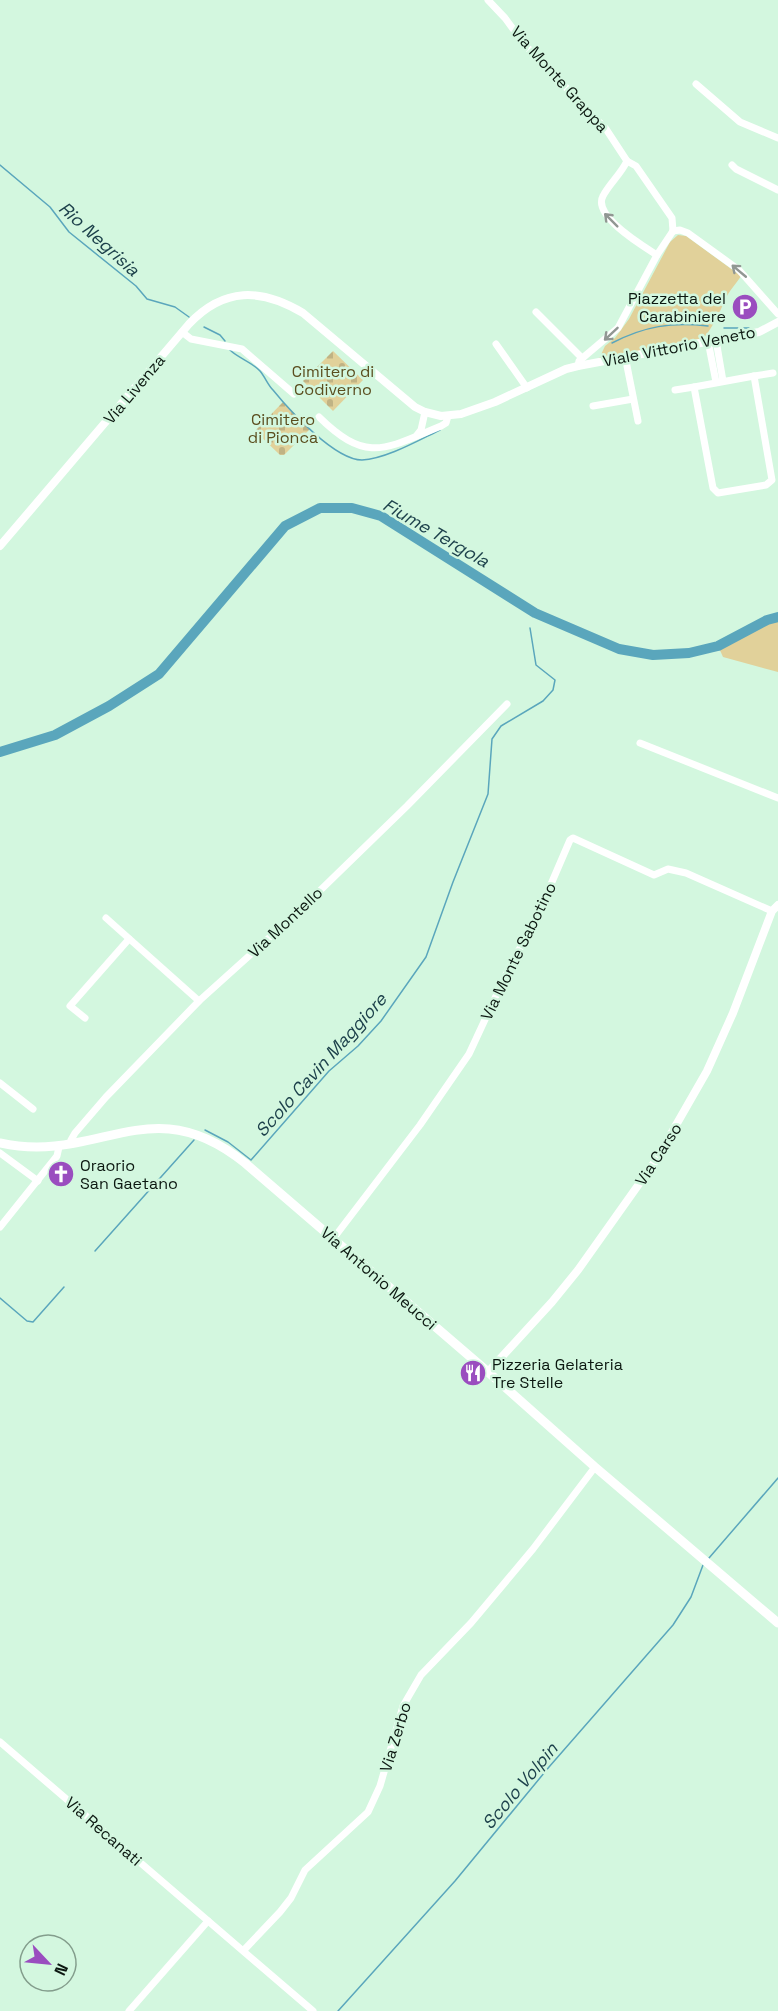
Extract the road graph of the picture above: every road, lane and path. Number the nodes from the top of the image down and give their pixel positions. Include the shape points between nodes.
1 (488, 0) edge
2 (696, 84) dead end
3 (778, 138) edge
4 (627, 161) junction
5 (732, 165) dead end
6 (778, 190) edge
7 (673, 231) junction
8 (657, 255) junction
9 (536, 312) dead end
10 (778, 314) edge
11 (778, 322) edge
12 (182, 332) junction
13 (712, 340) junction
14 (496, 344) dead end
15 (625, 356) junction
16 (580, 362) junction
17 (773, 373) dead end
18 (754, 376) junction
19 (719, 382) junction
20 (694, 387) junction
21 (527, 388) junction
22 (675, 390) dead end
23 (294, 394) dead end
24 (633, 399) junction
25 (594, 406) dead end
26 (425, 412) junction
27 (448, 416) junction
28 (319, 417) dead end
29 (638, 421) dead end
30 (415, 437) junction
31 (0, 546) edge
32 (507, 704) dead end
33 (640, 743) dead end
34 (778, 798) edge
35 (775, 908) edge
36 (106, 918) dead end
37 (129, 939) junction
38 (199, 1001) junction
39 (85, 1018) dead end
40 (0, 1083) edge
41 (33, 1109) dead end
42 (0, 1143) edge
43 (72, 1144) junction
44 (59, 1147) junction
45 (0, 1153) edge
46 (38, 1181) junction
47 (0, 1227) edge
48 (333, 1239) junction
49 (488, 1372) junction
50 (595, 1467) junction
51 (778, 1623) edge
52 (0, 1742) edge
53 (208, 1920) junction
54 (244, 1950) junction
55 (129, 2011) edge
56 (313, 2011) edge

1 - 4 street, Via Monte Grappa via 525,45 606,129
2 - 3 street via 740,122
4 - 7 street, Via Monte Grappa via 636,166 655,191 672,218
8 -> 4 street via 618,226 601,207 602,197
5 - 6 street
7 - 8 street
10 -> 7 street via 739,270 688,233
8 -> 16 street via 618,328
9 - 16 street
11 - 13 street, Viale Vittorio Veneto via 759,332
12 - 23 street via 191,339 242,349
12 - 26 street, Via Livenza via 206,309 232,297 257,295 283,301
12 - 31 street, Via Livenza
13 - 15 street, Viale Vittorio Veneto
13 - 19 street
14 - 21 street
15 - 16 street, Viale Vittorio Veneto
15 - 24 street
16 - 21 street, Viale Vittorio Veneto
17 - 18 street
18 - 19 street
18 - 20 street via 772,480 769,485 721,494 713,488
19 - 20 street
20 - 22 street
21 - 27 street, Viale Vittorio Veneto via 474,411
24 - 25 street
24 - 29 street
26 - 27 street
26 - 30 street
27 - 30 street via 446,423
28 - 30 street via 343,439 366,448 391,447
32 - 38 street, Via Montello via 300,910
33 - 34 street
35 - 48 street, Via Monte Sabotino via 686,873 668,869 654,875 570,840 469,1054
35 - 49 street, Via Carso via 707,1071 656,1160 578,1270
36 - 37 street
37 - 38 street
37 - 39 street via 70,1006
38 - 43 street, Via Montello via 106,1097 75,1133
40 - 41 street
42 - 44 main road, Via Antonio Meucci via 27,1148
43 - 44 main road, Via Antonio Meucci
43 - 48 main road, Via Antonio Meucci via 152,1127 203,1136 229,1150
44 - 46 street via 57,1156
45 - 46 street
46 - 47 street
48 - 49 main road, Via Antonio Meucci
49 - 50 main road, Via Antonio Meucci
50 - 51 main road, Via Antonio Meucci
50 - 54 street, Via Zerbo via 506,1582 420,1675 403,1706 380,1786 368,1812 305,1870 291,1898
52 - 53 street, Via Recanati
53 - 54 street, Via Recanati
53 - 55 street
54 - 56 street, Via Recanati

